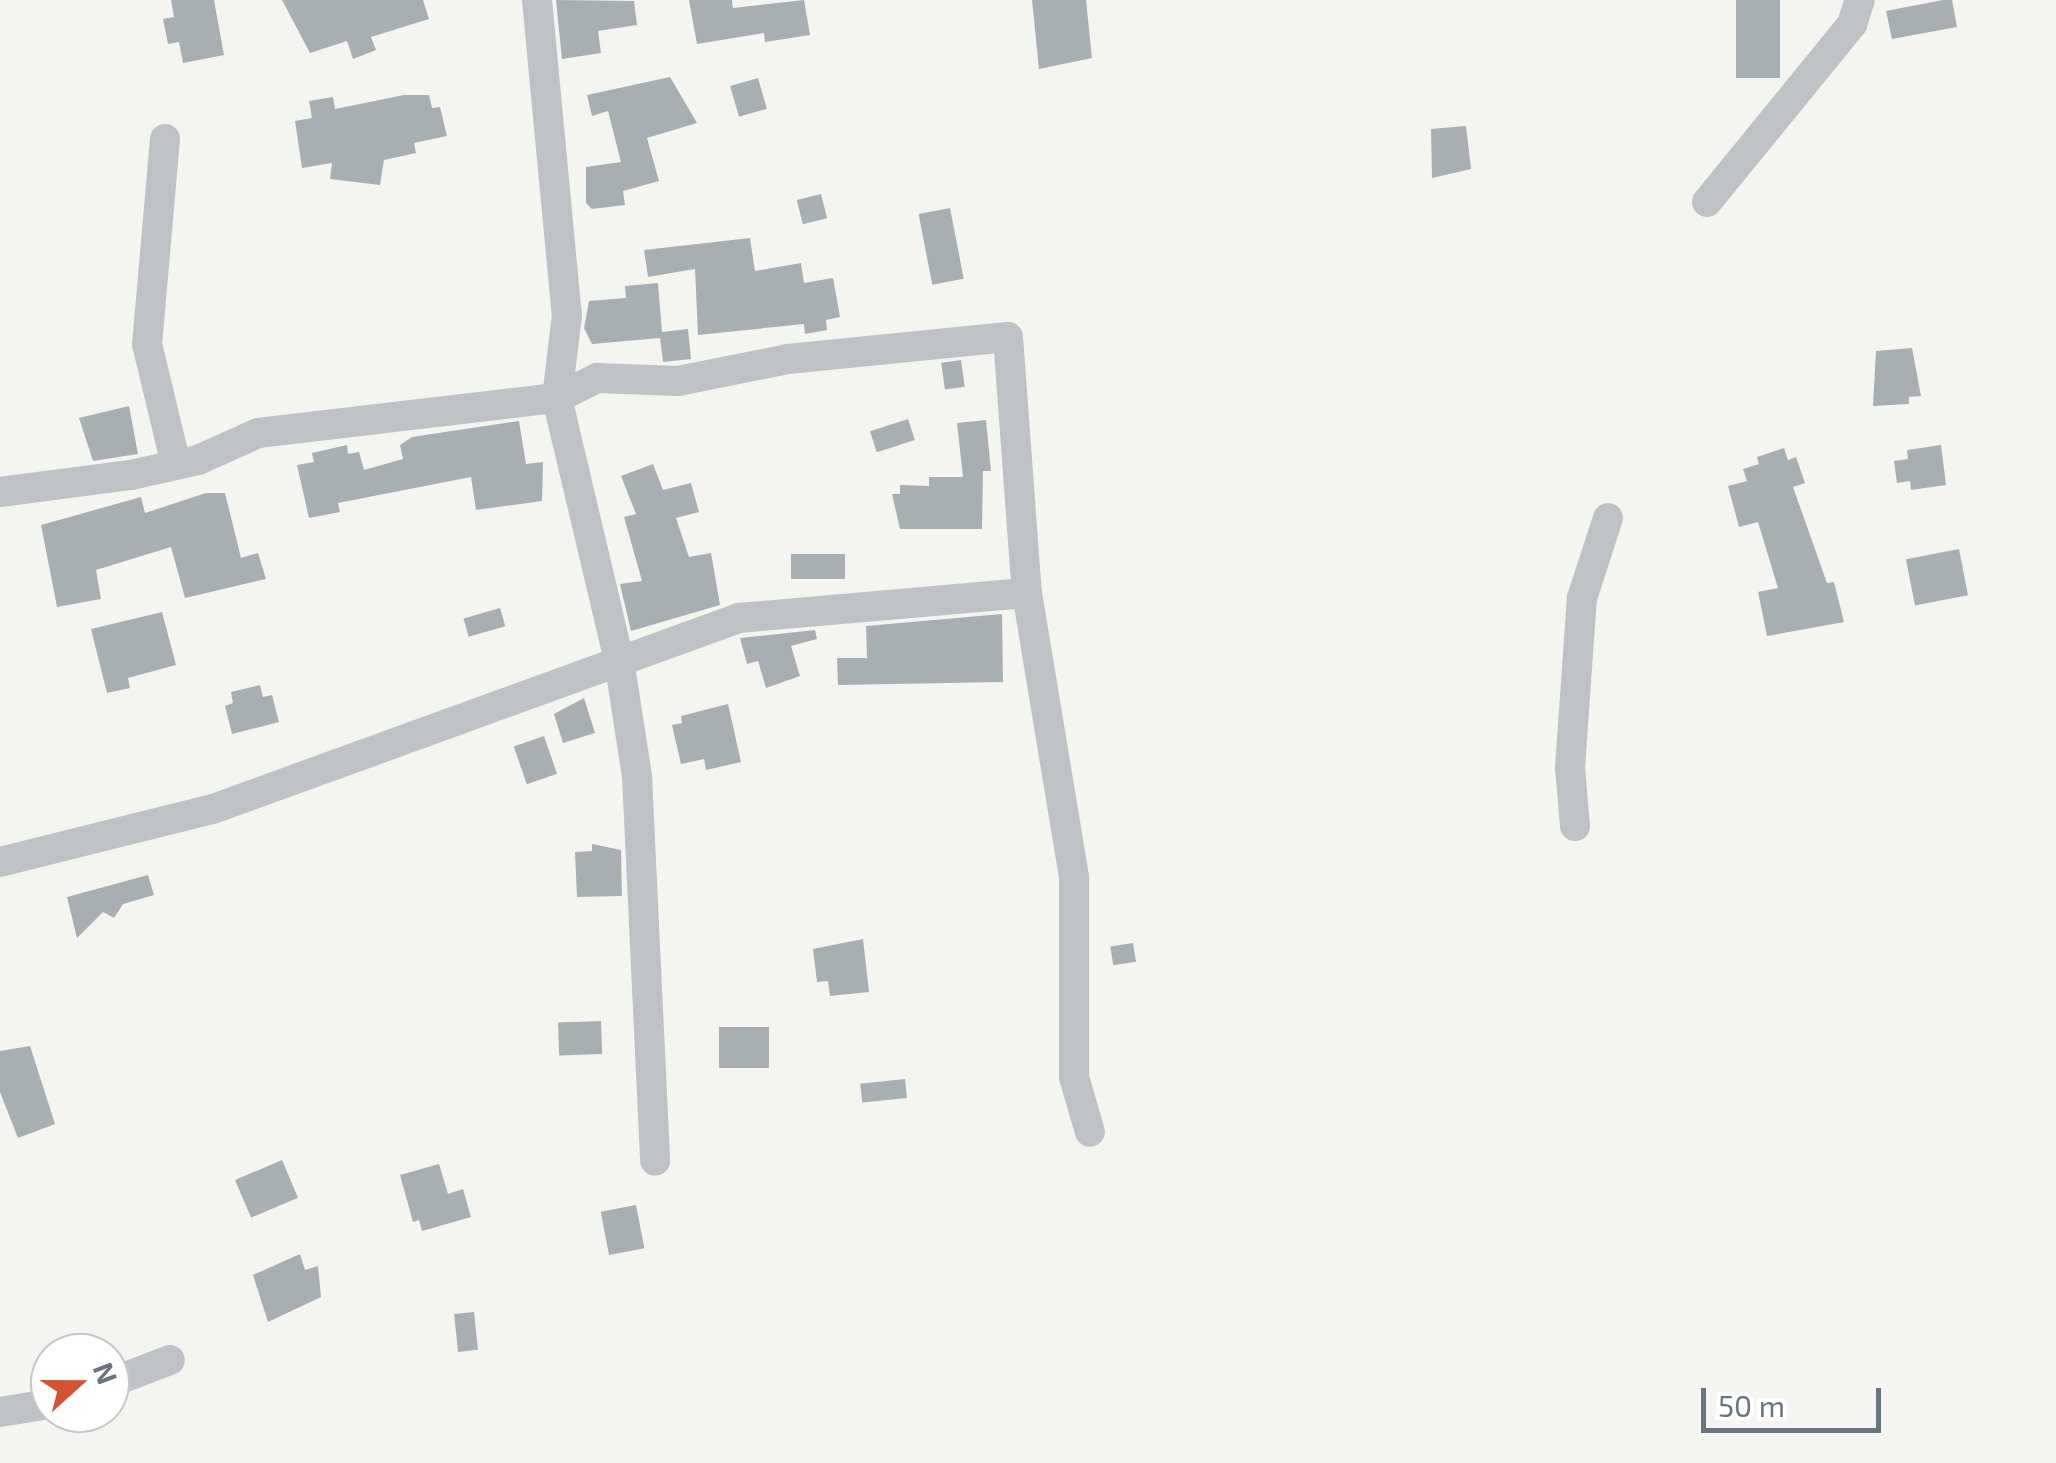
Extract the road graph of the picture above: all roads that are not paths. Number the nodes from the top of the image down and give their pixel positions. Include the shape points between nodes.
1 (537, 0) edge
2 (1860, 0) edge
3 (165, 139) dead end
4 (1708, 202) dead end
5 (557, 398) junction
6 (176, 465) junction
7 (0, 492) edge
8 (1608, 518) dead end
9 (1026, 593) junction
10 (619, 660) junction
11 (1575, 826) dead end
12 (0, 862) edge
13 (1090, 1132) dead end
14 (656, 1161) dead end
15 (170, 1360) dead end
16 (130, 1375) edge
17 (30, 1407) edge
18 (0, 1412) edge

1 - 5 street via 567,315
2 - 4 street via 1852,24
3 - 6 street via 147,344
5 - 6 street via 258,433
5 - 9 street via 596,378 678,381 788,358 1008,336
5 - 10 street
6 - 7 street via 48,491
8 - 11 street via 1582,598 1570,768
9 - 10 street via 739,618
9 - 13 street via 1074,877 1074,1077
10 - 12 street via 213,809
10 - 14 street via 644,878
15 - 16 street
17 - 18 street

